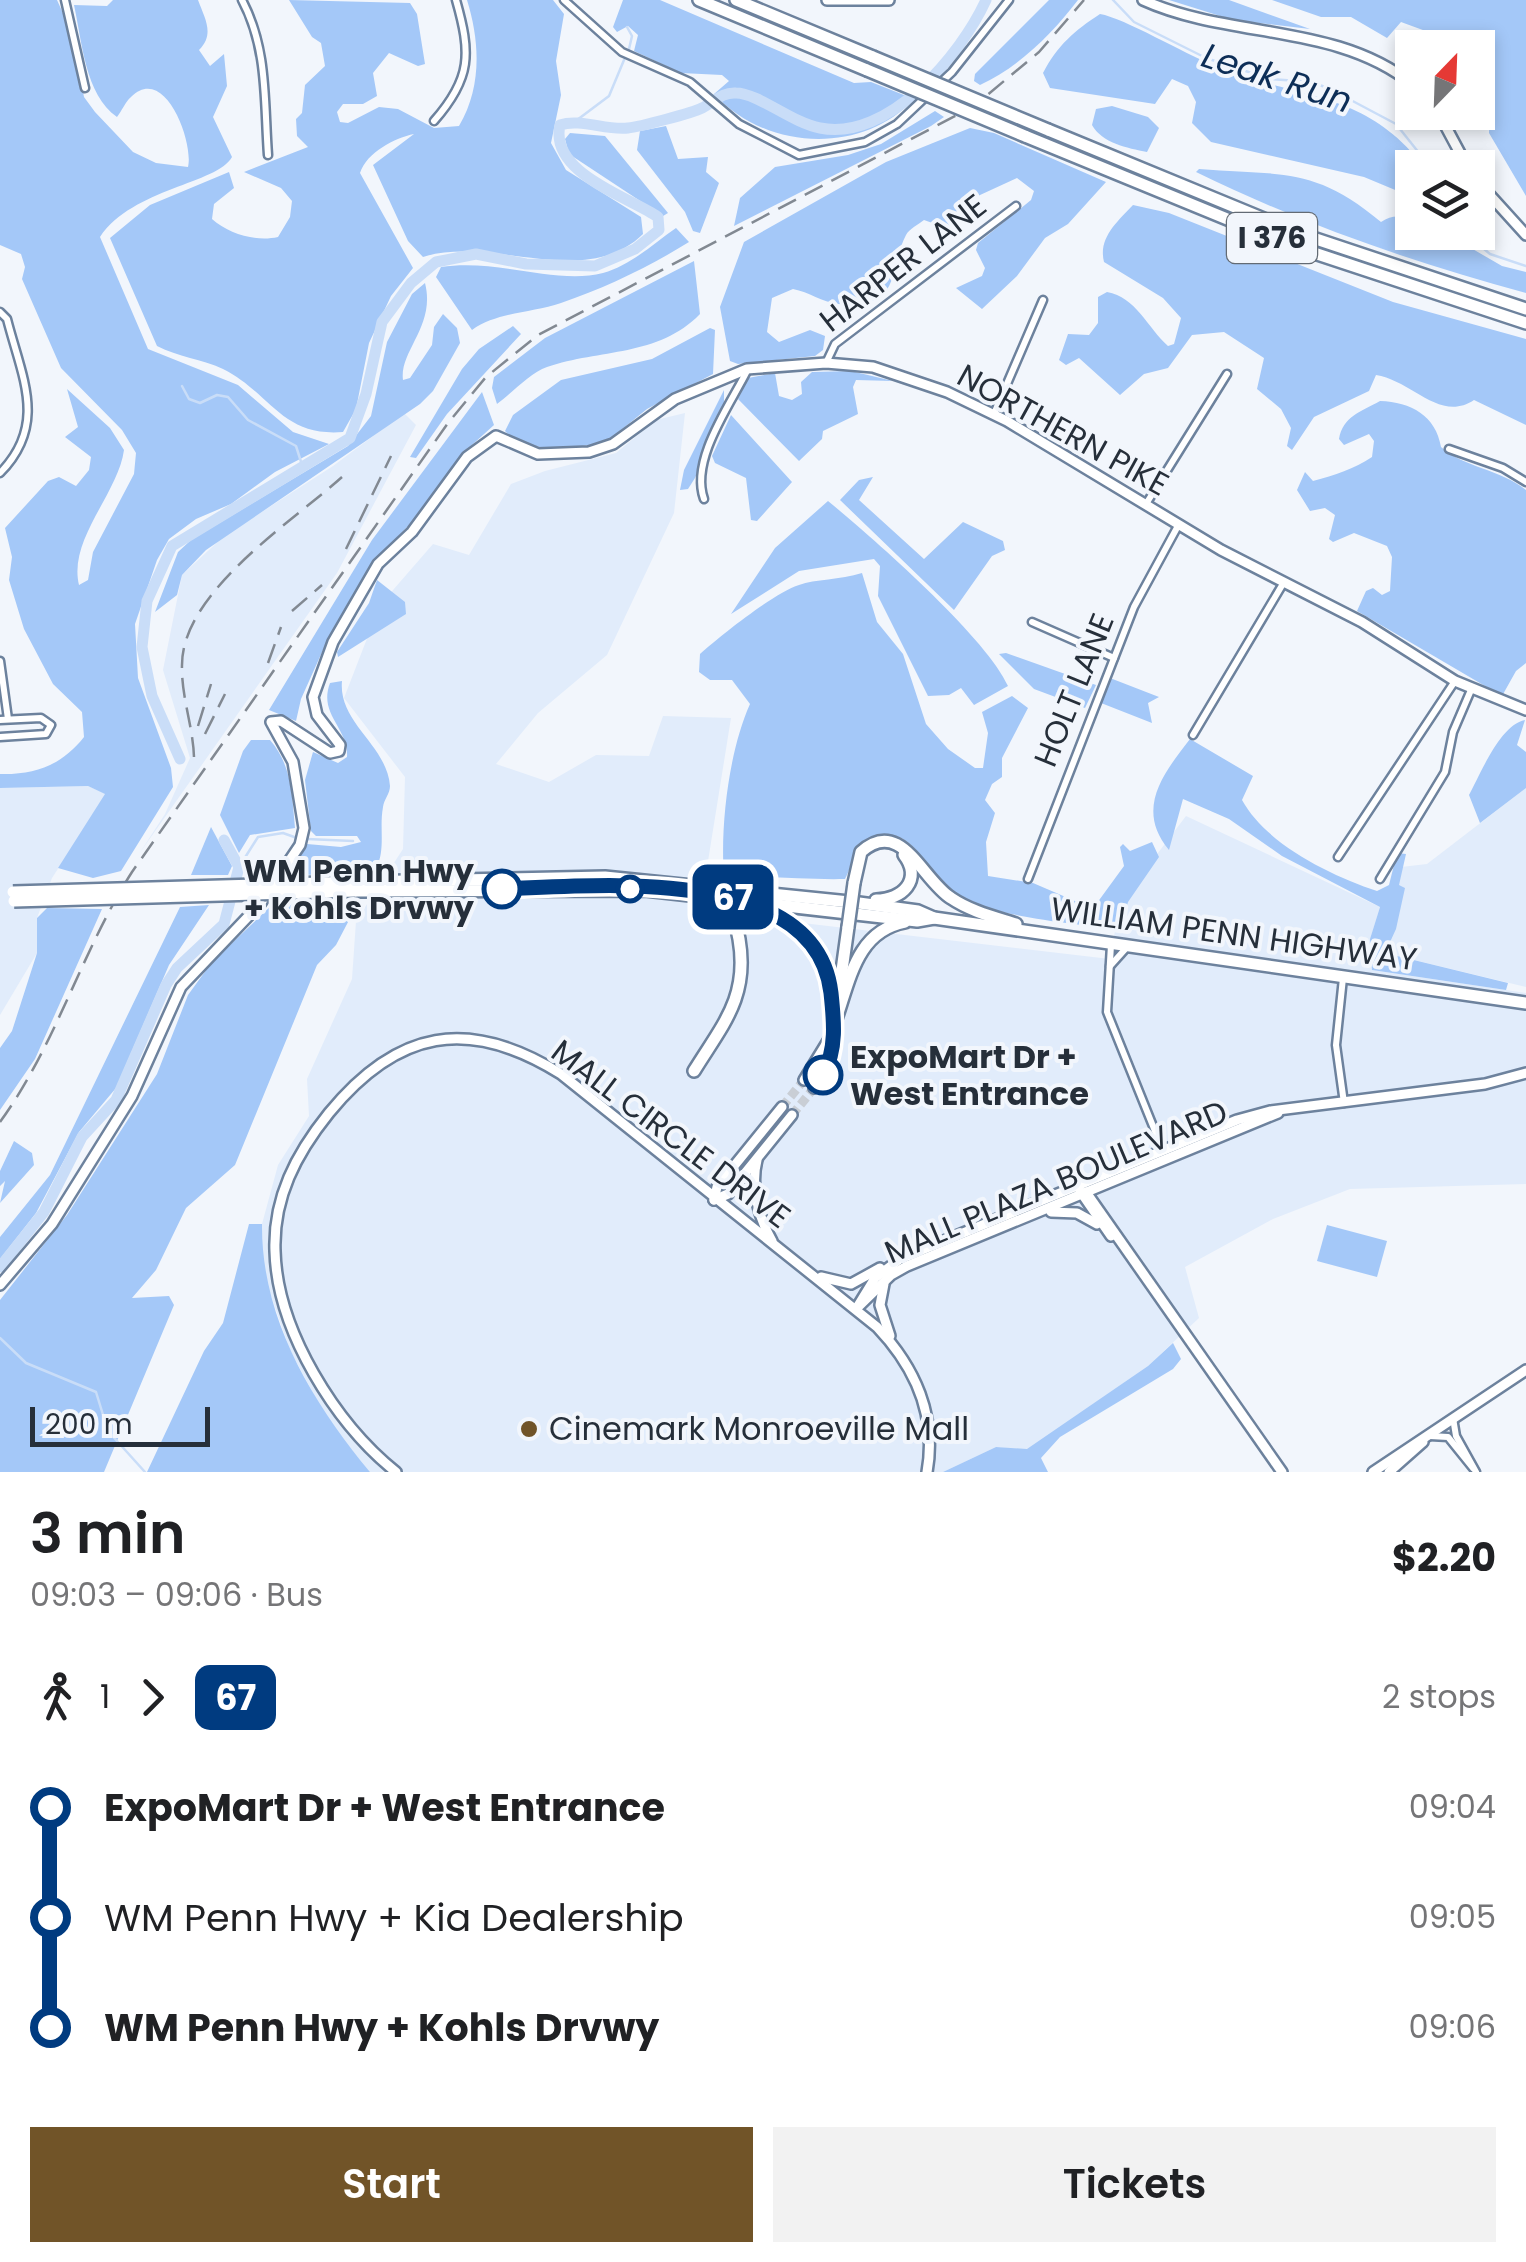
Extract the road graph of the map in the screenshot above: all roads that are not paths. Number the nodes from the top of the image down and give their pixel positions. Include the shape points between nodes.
1 (65, 0) edge
2 (242, 0) edge
3 (456, 0) edge
4 (564, 0) edge
5 (699, 0) edge
6 (736, 0) edge
7 (827, 0) edge
8 (889, 0) edge
9 (1010, 0) edge
10 (1143, 0) edge
11 (1395, 72) edge
12 (85, 88) dead end
13 (434, 121) dead end
14 (268, 155) dead end
15 (1495, 200) edge
16 (1016, 206) dead end
17 (1526, 234) edge
18 (1043, 300) dead end
19 (1526, 308) edge
20 (0, 312) edge
21 (1526, 324) edge
22 (826, 363) junction
23 (748, 370) junction
24 (1228, 374) dead end
25 (994, 414) junction
26 (1450, 450) dead end
27 (0, 473) edge
28 (1526, 482) edge
29 (704, 499) dead end
30 (1146, 504) junction
31 (1179, 524) junction
32 (1284, 582) junction
33 (1032, 622) dead end
34 (1114, 658) junction
35 (0, 661) edge
36 (1455, 681) junction
37 (1471, 690) junction
38 (1526, 710) edge
39 (4, 719) edge
40 (1193, 735) dead end
41 (0, 737) edge
42 (1338, 856) dead end
43 (1028, 879) dead end
44 (1380, 879) dead end
45 (854, 883) junction
46 (355, 886) junction
47 (698, 894) junction
48 (7, 897) edge
49 (742, 898) junction
50 (841, 900) junction
51 (934, 918) junction
52 (917, 921) junction
53 (1044, 934) junction
54 (1112, 944) junction
55 (1128, 946) junction
56 (1110, 967) junction
57 (1343, 977) junction
58 (1358, 979) junction
59 (1342, 1000) junction
60 (1526, 1003) edge
61 (833, 1028) junction
62 (694, 1071) dead end
63 (1526, 1077) edge
64 (804, 1080) tunnel mouth
65 (814, 1088) tunnel mouth
66 (1344, 1103) junction
67 (782, 1107) tunnel mouth
68 (1281, 1112) junction
69 (792, 1116) tunnel mouth
70 (1163, 1151) junction
71 (758, 1157) junction
72 (1160, 1164) junction
73 (1111, 1184) junction
74 (1082, 1191) junction
75 (714, 1200) junction
76 (1028, 1218) junction
77 (1106, 1219) junction
78 (1112, 1238) junction
79 (774, 1244) junction
80 (900, 1258) junction
81 (1133, 1260) junction
82 (806, 1268) junction
83 (891, 1275) junction
84 (0, 1285) edge
85 (856, 1309) junction
86 (899, 1351) junction
87 (1526, 1370) edge
88 (1454, 1416) junction
89 (1428, 1436) junction
90 (1474, 1470) edge
91 (396, 1472) edge
92 (927, 1472) edge
93 (1282, 1472) edge
94 (1373, 1472) edge
95 (1388, 1472) edge

1 - 12 street
2 - 14 street via 265,73
3 - 13 street via 468,60 450,103
4 - 9 street via 622,52 702,92 721,112 798,155 854,146 898,124 952,72
5 - 21 highway, I 376, bridge via 1307,251
6 - 19 highway, I 376, bridge via 1298,233
7 - 8 street
10 - 11 street via 1200,20 1354,50
15 - 17 street
16 - 22 street, HARPER LANE via 836,344
18 - 25 street
20 - 27 street via 30,409 25,440
22 - 23 street, NORTHERN PIKE
22 - 25 street, NORTHERN PIKE via 893,373
23 - 29 street via 708,452 700,482
23 - 84 street, NORTHERN PIKE via 675,399 600,449 538,454 496,436 467,456 417,526 386,554 333,642 313,697 339,750 330,753 281,721 271,722 293,762 304,828 300,845 260,904 181,987 132,1096 52,1224
24 - 30 street
25 - 30 street, NORTHERN PIKE
26 - 28 street
30 - 31 street, NORTHERN PIKE
31 - 32 street, NORTHERN PIKE
31 - 34 street, HOLT LANE via 1148,576
32 - 36 street, NORTHERN PIKE
32 - 40 street
33 - 34 street
34 - 43 street, HOLT LANE
35 - 39 street
36 - 37 street, NORTHERN PIKE
36 - 42 street
37 - 38 street, NORTHERN PIKE
37 - 44 street via 1452,732 1446,772
39 - 41 street via 48,720 50,731
45 - 50 highway via 861,861 875,848 893,848 910,862 911,878 900,895
45 - 53 highway via 864,849 895,842 953,900
45 - 61 highway, bridge
46 - 47 highway, WILLIAM PENN HIGHWAY
46 - 48 highway, WILLIAM PENN HIGHWAY, bridge
46 - 50 highway, WILLIAM PENN HIGHWAY via 577,875
47 - 49 highway, WILLIAM PENN HIGHWAY
47 - 62 highway via 732,918 743,973 734,1007
49 - 52 highway, WILLIAM PENN HIGHWAY
49 - 61 highway via 781,915 812,943 828,976
50 - 51 highway, WILLIAM PENN HIGHWAY
51 - 52 highway, WILLIAM PENN HIGHWAY
51 - 53 highway, WILLIAM PENN HIGHWAY
52 - 61 highway via 889,926 868,940
53 - 54 highway, WILLIAM PENN HIGHWAY
54 - 55 highway, WILLIAM PENN HIGHWAY
54 - 56 street
55 - 56 street
55 - 57 highway, WILLIAM PENN HIGHWAY
56 - 70 street via 1108,1018
57 - 58 highway, WILLIAM PENN HIGHWAY
57 - 59 street
58 - 59 street
58 - 60 highway, WILLIAM PENN HIGHWAY
59 - 66 street via 1336,1050
61 - 64 street
61 - 65 street via 832,1056
63 - 66 street, MALL PLAZA BOULEVARD
66 - 68 street, MALL PLAZA BOULEVARD
67 - 75 street
68 - 70 street, MALL PLAZA BOULEVARD via 1248,1116
68 - 72 street, MALL PLAZA BOULEVARD
69 - 71 street
70 - 72 street
70 - 74 street, MALL PLAZA BOULEVARD
71 - 75 street via 728,1194
71 - 79 street via 760,1217
72 - 73 street, MALL PLAZA BOULEVARD
73 - 74 street, MALL PLAZA BOULEVARD
73 - 77 street via 1101,1198
74 - 76 street, MALL PLAZA BOULEVARD
74 - 77 street
74 - 78 street
74 - 80 street, MALL PLAZA BOULEVARD
75 - 79 street, MALL CIRCLE DRIVE
75 - 91 street, MALL CIRCLE DRIVE via 571,1082 515,1050 469,1039 433,1040 395,1052 361,1076 293,1166 278,1212 275,1261 288,1314 329,1401 353,1434
76 - 78 street via 1077,1214
76 - 83 street, MALL PLAZA BOULEVARD
77 - 81 street
78 - 81 street
79 - 82 street, MALL CIRCLE DRIVE
80 - 82 street via 850,1284
80 - 85 street, MALL PLAZA BOULEVARD via 875,1278
81 - 93 street
82 - 85 street, MALL CIRCLE DRIVE
83 - 85 street, MALL PLAZA BOULEVARD
83 - 86 street via 880,1305
85 - 86 street, MALL CIRCLE DRIVE
86 - 92 street, MALL CIRCLE DRIVE via 923,1399
87 - 88 street
88 - 89 street
88 - 90 street via 1456,1436
89 - 90 street via 1448,1437
89 - 94 street
89 - 95 street

